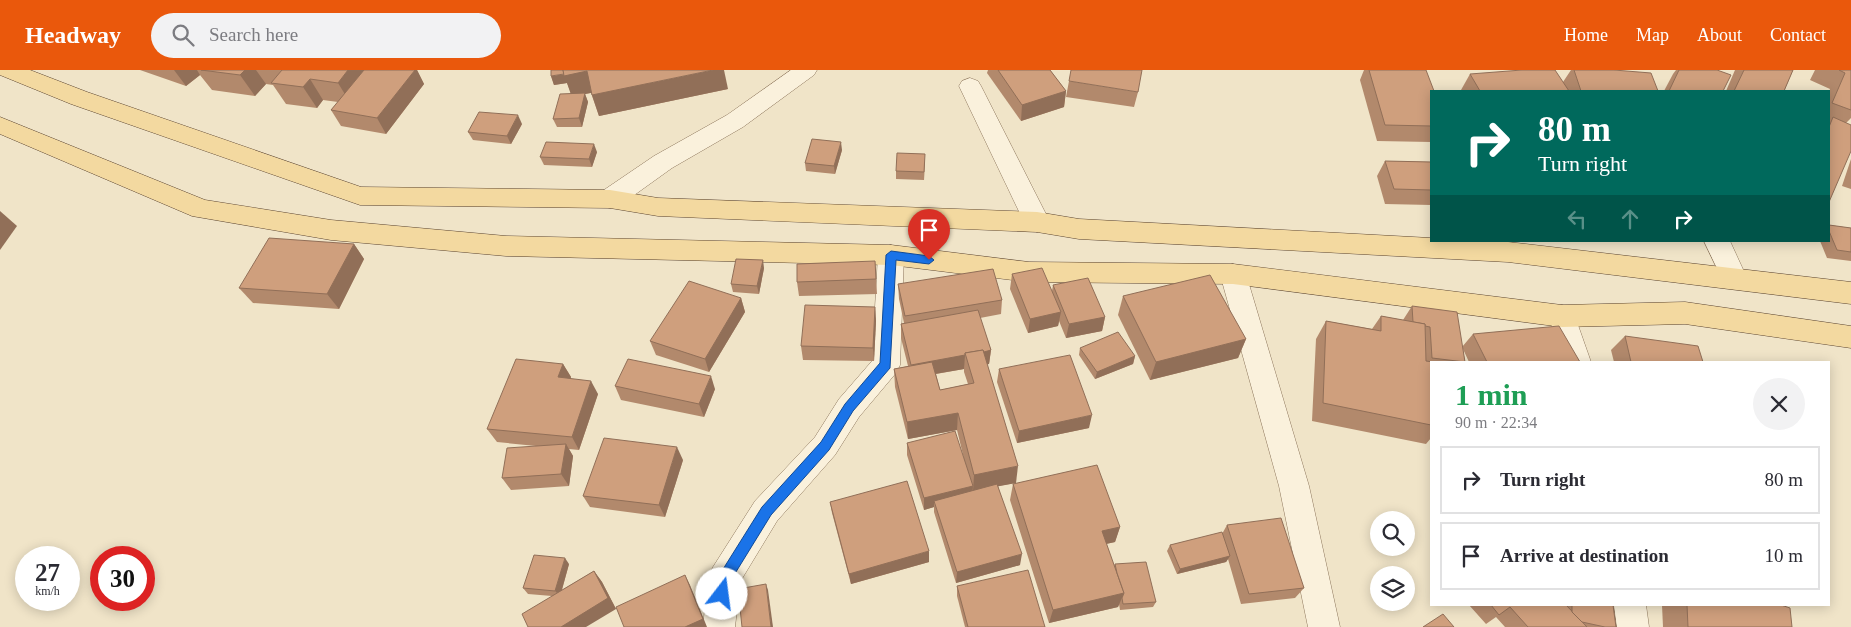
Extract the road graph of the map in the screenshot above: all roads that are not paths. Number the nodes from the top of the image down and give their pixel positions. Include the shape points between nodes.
1 (8, 70) edge
2 (806, 70) edge
3 (970, 86) dead end
4 (0, 125) edge
5 (610, 199) junction
6 (1037, 222) junction
7 (1717, 242) edge
8 (891, 255) junction
9 (1233, 274) junction
10 (1734, 278) junction
11 (1851, 293) edge
12 (1562, 316) junction
13 (1851, 337) edge
14 (1577, 361) edge
15 (1630, 606) edge
16 (719, 627) edge
17 (1324, 627) edge
18 (1633, 627) edge

1 - 5 main road via 360,196
2 - 5 street via 735,121 663,162
3 - 6 street
4 - 8 main road via 201,209 331,230 506,246
5 - 6 main road via 658,207
6 - 10 main road via 1079,229 1508,252
7 - 10 street
8 - 9 main road via 1024,271
8 - 16 street via 886,364 849,408 825,446 766,511 724,578
9 - 12 main road
9 - 17 street via 1294,486
10 - 11 main road
12 - 13 main road via 1685,313
12 - 14 street
15 - 18 street

